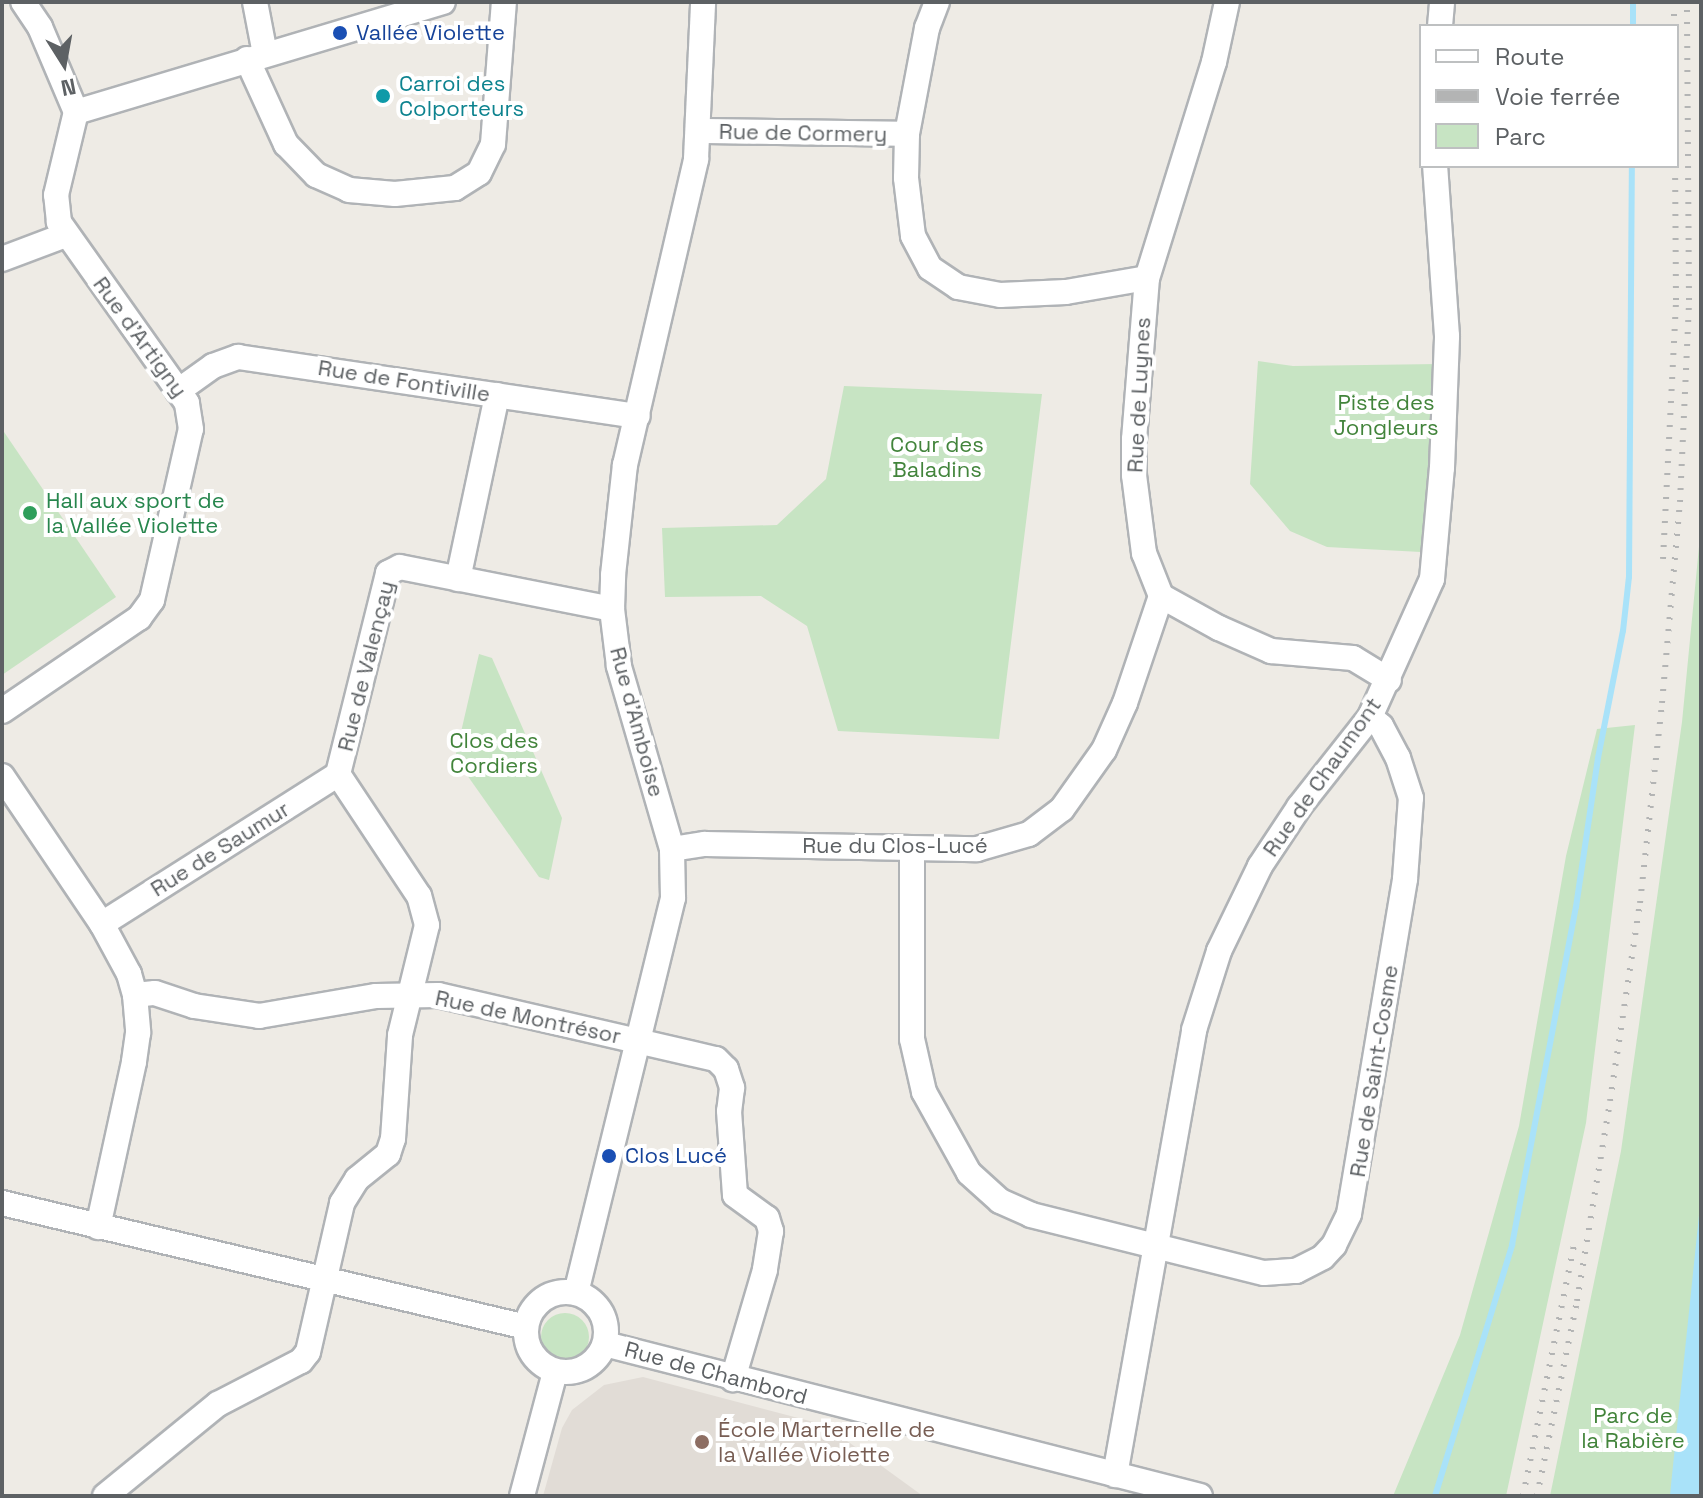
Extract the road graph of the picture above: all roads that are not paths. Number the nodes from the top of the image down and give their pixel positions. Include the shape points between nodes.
1 (23, 2) edge
2 (255, 2) edge
3 (504, 2) edge
4 (703, 2) edge
5 (937, 2) edge
6 (1227, 2) edge
7 (1442, 2) edge
8 (438, 3) edge
9 (1440, 24) edge
10 (256, 57) junction
11 (76, 112) junction
12 (700, 131) junction
13 (907, 134) junction
14 (1435, 168) edge
15 (66, 235) junction
16 (2, 259) edge
17 (1147, 278) junction
18 (178, 391) junction
19 (497, 395) junction
20 (638, 416) junction
21 (458, 579) junction
22 (1161, 596) junction
23 (612, 609) junction
24 (1389, 680) junction
25 (2, 711) edge
26 (1370, 717) junction
27 (338, 774) junction
28 (2, 776) edge
29 (11, 810) edge
30 (672, 849) junction
31 (912, 850) junction
32 (102, 924) junction
33 (135, 995) junction
34 (409, 996) junction
35 (639, 1041) junction
36 (2, 1203) edge
37 (98, 1227) junction
38 (1157, 1247) junction
39 (323, 1279) junction
40 (576, 1293) junction
41 (526, 1327) junction
42 (605, 1344) junction
43 (555, 1372) junction
44 (733, 1379) junction
45 (1115, 1475) junction
46 (105, 1496) edge
47 (522, 1496) edge
48 (1200, 1496) edge

1 - 11 street via 40,27
2 - 10 street
3 - 10 street via 493,144 479,173 455,188 395,194 349,190 316,175 286,144
4 - 12 street, Rue d'Amboise
5 - 13 street
6 - 17 street, Rue de Luynes via 1214,62
7 - 9 street
8 - 10 street
10 - 11 street
11 - 15 street, Rue d'Artigny via 56,195
12 - 13 street, Rue de Cormery
12 - 20 street, Rue d'Amboise
13 - 17 street via 913,236 930,268 944,279 979,292 1033,295
14 - 24 street, Rue de Chaumont via 1447,336 1432,579
15 - 16 street
15 - 18 street, Rue d'Artigny
17 - 22 street, Rue de Luynes via 1134,475 1144,553
18 - 19 street, Rue de Fontiville via 213,366 238,357
18 - 25 street, Rue d'Artigny via 187,403 191,429 152,600 139,618
19 - 20 street, Rue de Fontiville
19 - 21 street
20 - 23 street, Rue d'Amboise via 618,509
21 - 23 street, Rue de Valençay
21 - 27 street, Rue de Valençay via 400,567 388,573
22 - 24 street via 1271,651 1353,658
22 - 31 street, Rue du Clos-Lucé via 1116,725 1092,770 1062,809 1029,834 999,845
23 - 30 street, Rue d'Amboise via 619,666
24 - 26 street, Rue de Chaumont
26 - 38 street, Rue de Chaumont via 1260,866 1219,951 1194,1030
26 - 38 street, Rue de Saint-Cosme via 1381,726 1398,758 1412,817 1360,1158 1343,1229 1323,1257 1281,1274
27 - 32 street, Rue de Saumur
27 - 34 street, Rue de Valençay via 419,896 427,925
28 - 29 street
29 - 32 street
30 - 31 street, Rue du Clos-Lucé via 705,844
30 - 35 street, Rue d'Amboise via 673,898
31 - 38 street, Rue de Saint-Cosme via 912,1039 924,1092 969,1173 1000,1201 1031,1215
32 - 33 street
33 - 34 street, Rue de Montrésor via 155,993 246,1016 376,996
33 - 37 street via 134,1062
34 - 35 street, Rue de Montrésor via 438,995
34 - 39 street, Rue de Valençay via 400,1035 393,1139 388,1154 357,1179 342,1203
35 - 40 street, Rue d'Amboise
35 - 44 street, Rue de Montrésor via 716,1059 732,1088 735,1195 767,1218 771,1231
36 - 37 street
37 - 39 street
38 - 45 street, Rue de Chaumont
39 - 41 street
39 - 46 street, Rue de Valençay via 308,1352 301,1361 218,1404
40 - 41 street via 547,1296
40 - 42 street via 599,1309
41 - 43 street via 532,1354
42 - 43 street via 588,1366
42 - 44 street, Rue de Chambord
43 - 47 street
44 - 45 street, Rue de Chambord
45 - 48 street, Rue de Chambord

